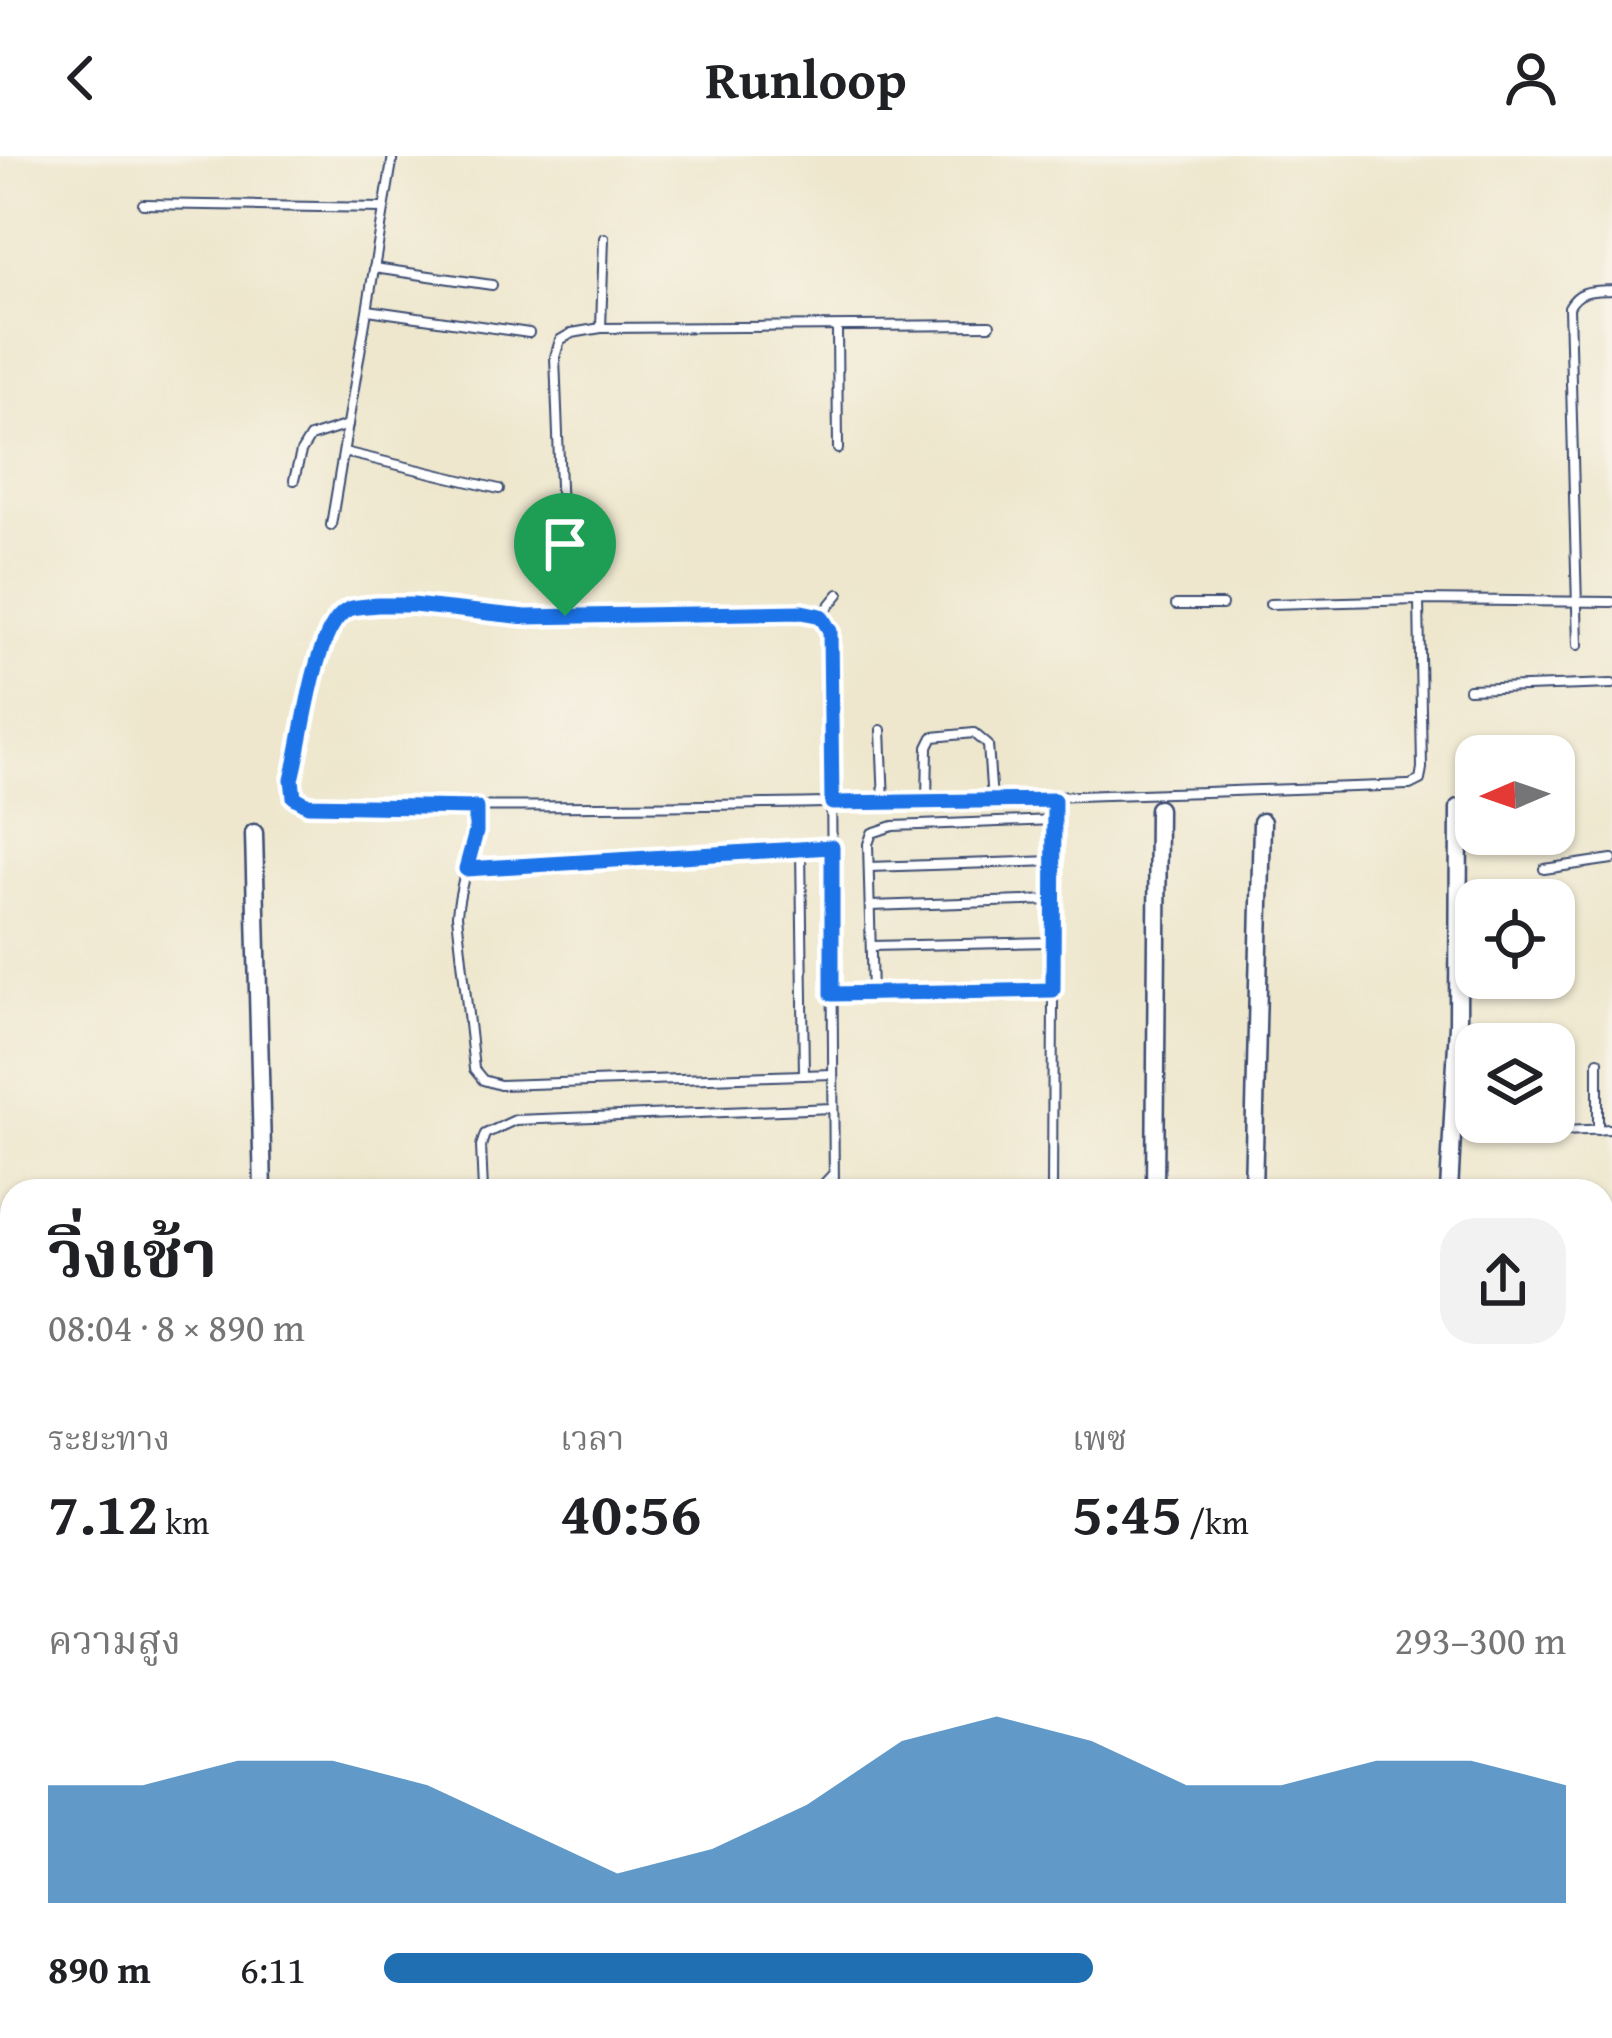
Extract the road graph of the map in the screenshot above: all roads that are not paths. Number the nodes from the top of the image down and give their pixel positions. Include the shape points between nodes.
1 (393, 156) edge
2 (143, 204) dead end
3 (384, 208) junction
4 (604, 238) dead end
5 (374, 268) junction
6 (492, 285) dead end
7 (1612, 290) edge
8 (368, 310) junction
9 (990, 325) dead end
10 (837, 327) junction
11 (601, 328) junction
12 (530, 333) dead end
13 (348, 424) junction
14 (838, 448) dead end
15 (344, 452) junction
16 (294, 480) dead end
17 (499, 490) dead end
18 (331, 525) dead end
19 (839, 594) dead end
20 (1419, 601) junction
21 (1576, 601) junction
22 (1612, 602) edge
23 (1270, 604) dead end
24 (1176, 605) dead end
25 (1222, 605) dead end
26 (565, 616) junction
27 (821, 616) junction
28 (1578, 645) dead end
29 (1612, 685) edge
30 (1469, 688) dead end
31 (880, 730) dead end
32 (1054, 800) junction
33 (992, 801) junction
34 (884, 802) junction
35 (927, 802) junction
36 (832, 803) junction
37 (476, 808) junction
38 (1158, 808) dead end
39 (1054, 820) junction
40 (1262, 822) dead end
41 (254, 833) dead end
42 (832, 847) junction
43 (801, 848) junction
44 (1459, 855) edge
45 (1612, 859) edge
46 (1053, 861) junction
47 (869, 867) junction
48 (466, 869) junction
49 (1544, 869) dead end
50 (1053, 900) junction
51 (870, 906) junction
52 (1053, 942) junction
53 (871, 946) junction
54 (1053, 990) junction
55 (832, 994) junction
56 (872, 994) junction
57 (1598, 1061) dead end
58 (833, 1074) junction
59 (804, 1075) junction
60 (833, 1108) junction
61 (1612, 1129) edge
62 (1598, 1130) junction
63 (1575, 1131) edge
64 (834, 1174) junction
65 (262, 1179) edge
66 (483, 1179) edge
67 (829, 1179) edge
68 (834, 1179) edge
69 (1052, 1179) edge
70 (1155, 1179) edge
71 (1253, 1179) edge
72 (1450, 1179) edge

1 - 3 lane
2 - 3 lane
3 - 5 lane
4 - 11 lane
5 - 6 lane
5 - 8 lane
7 - 21 lane via 1586,291 1569,307
8 - 12 lane
8 - 13 lane
9 - 10 lane
10 - 11 lane
10 - 14 lane
11 - 26 lane via 560,340 555,357
13 - 15 lane
13 - 16 lane via 310,436
15 - 17 lane
15 - 18 lane
19 - 27 lane
20 - 21 lane
20 - 23 lane
20 - 32 lane via 1420,780
21 - 22 lane
21 - 28 lane
24 - 25 lane
26 - 27 lane
26 - 37 lane via 378,605 350,608 334,621 308,707 294,797 308,805
27 - 36 lane via 830,631
29 - 30 lane
31 - 34 lane
32 - 33 lane
32 - 39 lane
33 - 35 lane
33 - 35 lane via 988,745 974,733 933,737
34 - 35 lane
34 - 36 lane
36 - 37 lane
36 - 42 lane
37 - 48 lane
38 - 70 street
39 - 46 lane
39 - 47 lane via 879,828
40 - 71 street
41 - 65 street
42 - 43 lane
42 - 55 lane
43 - 48 lane
43 - 59 lane
44 - 72 street
45 - 49 lane
46 - 47 lane
46 - 50 lane
47 - 51 lane
48 - 59 lane via 457,937 474,1069 483,1080
50 - 51 lane
50 - 52 lane
51 - 53 lane
52 - 53 lane
52 - 54 lane
53 - 56 lane
54 - 56 lane
54 - 69 lane
55 - 56 lane
55 - 58 lane
57 - 62 lane
58 - 59 lane
58 - 60 lane
60 - 64 lane
60 - 66 lane via 515,1120 485,1134
61 - 62 lane
62 - 63 lane
64 - 67 lane
64 - 68 lane

